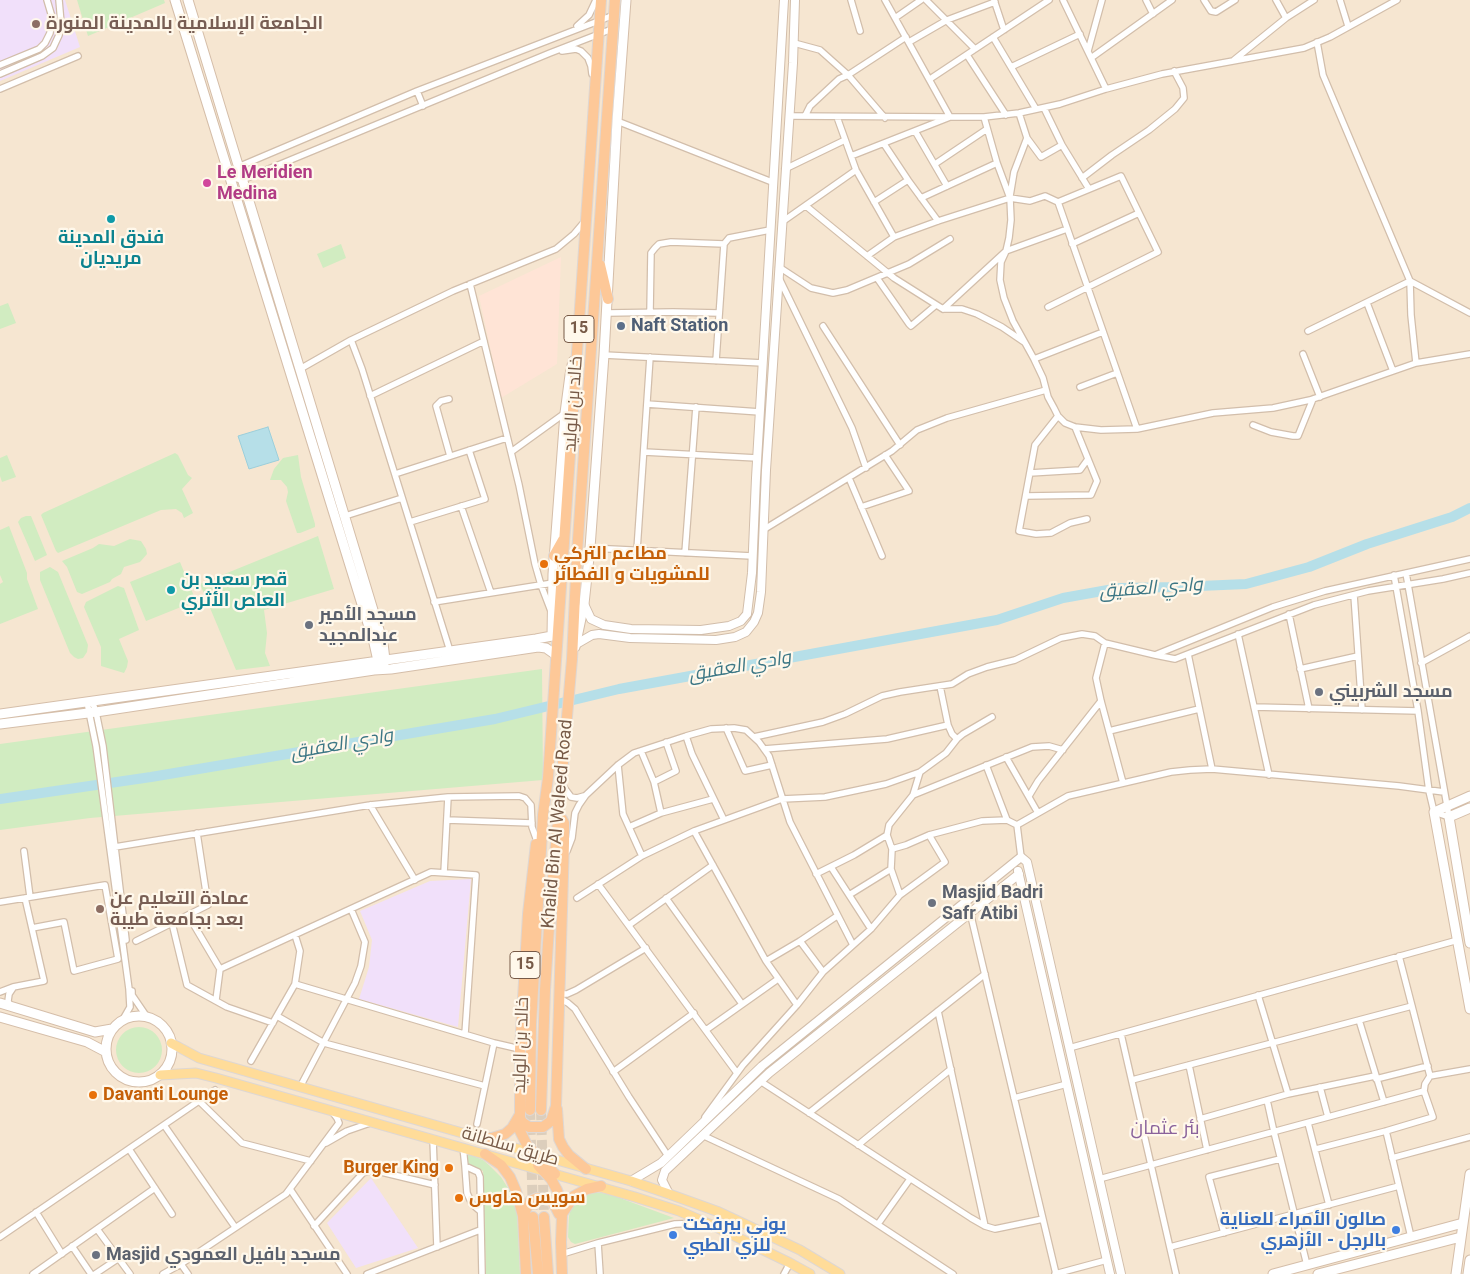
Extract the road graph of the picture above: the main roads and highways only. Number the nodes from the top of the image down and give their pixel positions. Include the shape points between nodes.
1 (175, 0) edge
2 (188, 0) edge
3 (601, 0) edge
4 (615, 0) edge
5 (626, 0) edge
6 (598, 256) junction
7 (608, 298) junction
8 (578, 344) junction
9 (564, 537) junction
10 (554, 556) junction
11 (555, 633) junction
12 (379, 643) junction
13 (574, 650) junction
14 (556, 657) junction
15 (395, 659) junction
16 (382, 663) junction
17 (358, 664) junction
18 (0, 714) edge
19 (0, 724) edge
20 (1470, 796) edge
21 (1470, 808) edge
22 (559, 812) junction
23 (543, 815) junction
24 (1470, 942) edge
25 (0, 1003) edge
26 (1470, 1009) edge
27 (0, 1017) edge
28 (112, 1029) junction
29 (171, 1043) junction
30 (106, 1052) junction
31 (160, 1075) junction
32 (556, 1107) junction
33 (530, 1110) tunnel mouth
34 (541, 1110) tunnel mouth
35 (520, 1116) junction
36 (477, 1138) junction
37 (526, 1152) junction
38 (485, 1154) junction
39 (536, 1154) junction
40 (586, 1168) junction
41 (542, 1170) junction
42 (555, 1174) junction
43 (1470, 1174) edge
44 (601, 1186) junction
45 (523, 1216) junction
46 (562, 1216) junction
47 (534, 1217) tunnel mouth
48 (544, 1217) tunnel mouth
49 (1463, 1223) junction
50 (1461, 1237) junction
51 (1360, 1250) junction
52 (1470, 1260) edge
53 (1364, 1262) junction
54 (526, 1274) edge
55 (538, 1274) edge
56 (548, 1274) edge
57 (562, 1274) edge
58 (810, 1274) edge
59 (840, 1274) edge
60 (1272, 1274) edge
61 (1318, 1274) edge
62 (1456, 1274) edge
63 (1468, 1274) edge

1 - 12 main road
2 - 12 main road via 345,516
3 - 8 highway, خالد بن الوليد / 15
4 - 6 highway, خالد بن الوليد / 15
5 - 7 main road
6 - 7 highway
6 - 13 highway, خالد بن الوليد / 15
7 - 13 main road via 590,548 584,604
8 - 9 highway, خالد بن الوليد / 15
8 - 10 main road via 565,413
9 - 10 highway
9 - 11 highway, خالد بن الوليد / 15
10 - 11 main road via 552,616
11 - 14 highway, خالد بن الوليد / 15
11 - 15 main road via 536,640
12 - 15 main road
12 - 16 main road
12 - 17 main road
13 - 22 highway, Khalid Bin Al Waleed Road / 15
14 - 16 main road via 546,648 538,647
14 - 23 highway, Khalid Bin Al Waleed Road / 15
15 - 16 main road
16 - 17 main road
16 - 19 main road via 92,712
17 - 18 main road
20 - 26 main road via 1434,812
21 - 24 main road via 1448,817
22 - 32 highway, خالد بن الوليد / 15 via 564,823
22 - 34 highway, Khalid Bin Al Waleed Road via 550,912
23 - 33 highway, Khalid Bin Al Waleed Road via 531,1025
23 - 35 highway, خالد بن الوليد / 15 via 538,823 528,914 520,1049
25 - 28 main road via 95,1032
27 - 30 main road via 87,1042
28 - 29 main road via 134,1016 147,1017 163,1027
28 - 30 main road
29 - 31 main road via 172,1055
29 - 36 main road, طريق سلطانة via 199,1058
30 - 31 main road via 110,1065 120,1077 129,1081 150,1081
31 - 38 main road, طريق سلطانة via 196,1073
32 - 35 highway via 551,1121 543,1127 528,1127
32 - 40 highway, خالد بن الوليد via 559,1139 569,1155
35 - 36 highway via 505,1134
35 - 39 highway, خالد بن الوليد / 15 via 521,1135
36 - 37 main road, طريق سلطانة
37 - 39 main road, طريق سلطانة
37 - 41 highway
38 - 41 main road, طريق سلطانة
38 - 45 highway via 502,1165 510,1177
39 - 40 main road, طريق سلطانة
39 - 42 highway, خالد بن الوليد / 15
40 - 59 main road, طريق سلطانة via 719,1212 800,1250
41 - 42 main road, طريق سلطانة
41 - 46 highway via 557,1190
42 - 44 main road, طريق سلطانة
43 - 49 main road
44 - 46 highway via 574,1196
44 - 58 main road, طريق سلطانة via 679,1211
45 - 46 highway via 530,1201 538,1198 551,1201
45 - 54 highway
46 - 57 highway
47 - 55 highway
48 - 56 highway
49 - 50 main road
49 - 51 main road
50 - 53 main road
50 - 62 main road
51 - 53 main road
51 - 60 main road
52 - 63 main road
53 - 61 main road

